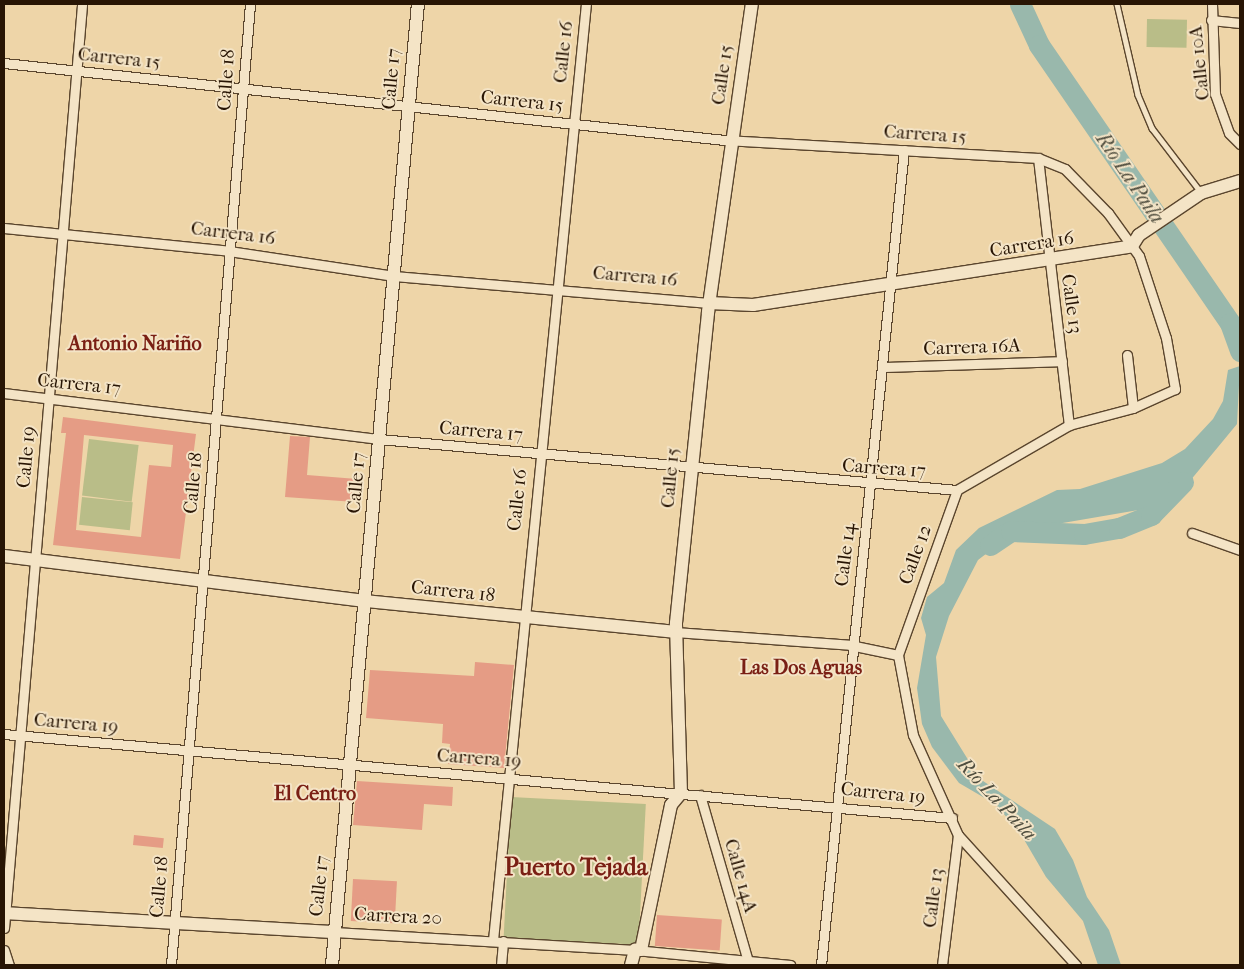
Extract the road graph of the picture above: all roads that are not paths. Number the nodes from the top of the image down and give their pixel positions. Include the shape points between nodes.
1 (82, 4) edge
2 (250, 4) edge
3 (418, 4) edge
4 (586, 4) edge
5 (752, 4) edge
6 (1117, 4) edge
7 (1212, 4) edge
8 (1211, 20) junction
9 (1240, 23) edge
10 (4, 63) edge
11 (76, 71) junction
12 (243, 89) junction
13 (409, 106) junction
14 (572, 124) junction
15 (732, 140) junction
16 (1240, 144) edge
17 (904, 150) junction
18 (1038, 158) junction
19 (1240, 181) edge
20 (1198, 196) junction
21 (4, 228) edge
22 (62, 235) junction
23 (1132, 246) junction
24 (229, 251) junction
25 (1049, 262) junction
26 (394, 276) junction
27 (891, 285) junction
28 (560, 290) junction
29 (709, 303) junction
30 (1127, 355) dead end
31 (1062, 361) junction
32 (882, 367) junction
33 (4, 393) edge
34 (49, 398) junction
35 (1133, 408) junction
36 (215, 417) junction
37 (1069, 425) junction
38 (379, 439) junction
39 (539, 453) junction
40 (691, 468) junction
41 (871, 485) junction
42 (957, 490) junction
43 (1192, 533) dead end
44 (1240, 550) edge
45 (4, 556) edge
46 (35, 560) junction
47 (202, 580) junction
48 (365, 601) junction
49 (522, 618) junction
50 (675, 632) junction
51 (850, 645) junction
52 (898, 655) junction
53 (4, 734) edge
54 (20, 736) junction
55 (188, 750) junction
56 (350, 766) junction
57 (508, 777) junction
58 (681, 793) junction
59 (700, 795) junction
60 (837, 806) junction
61 (952, 818) junction
62 (958, 836) junction
63 (5, 913) edge
64 (174, 924) junction
65 (4, 928) edge
66 (334, 932) junction
67 (498, 941) junction
68 (4, 950) edge
69 (638, 950) junction
70 (683, 961) edge
71 (748, 962) edge
72 (9, 965) edge
73 (171, 965) edge
74 (332, 965) edge
75 (501, 965) edge
76 (631, 965) edge
77 (790, 965) edge
78 (821, 965) edge
79 (942, 965) edge
80 (1076, 965) edge

1 - 11 street, Calle 19
2 - 12 street, Calle 18
3 - 13 street, Calle 17
4 - 14 street, Calle 16
5 - 15 street, Calle 15
6 - 20 lane via 1138,95 1152,128
7 - 8 street, Calle 10A
8 - 9 street
8 - 16 street, Calle 10A via 1215,94 1230,133
10 - 11 street, Carrera 15
11 - 12 street, Carrera 15
11 - 22 street, Calle 19
12 - 13 street, Carrera 15
12 - 24 street, Calle 18
13 - 14 street, Carrera 15
13 - 26 street, Calle 17
14 - 15 street, Carrera 15
14 - 28 street, Calle 16
15 - 17 street, Carrera 15
15 - 29 street, Calle 15
17 - 18 street, Carrera 15
17 - 27 street, Calle 14
18 - 23 street, Carrera 15 via 1065,169 1108,213
18 - 25 street, Calle 13
19 - 20 street
20 - 23 street via 1140,235
21 - 22 street, Carrera 16
22 - 24 street, Carrera 16
22 - 34 street, Calle 19
23 - 25 street, Carrera 16
23 - 35 street via 1139,256 1166,338 1175,388
24 - 26 street, Carrera 16
24 - 36 street, Calle 18
25 - 27 street, Carrera 16
25 - 31 street, Calle 13
26 - 28 street, Carrera 16
26 - 38 street, Calle 17
27 - 29 street, Carrera 16 via 753,305
27 - 32 street, Calle 14
28 - 29 street, Carrera 16
28 - 39 street, Calle 16
29 - 40 street, Calle 15
30 - 35 street
31 - 32 street, Carrera 16A
31 - 37 street, Calle 13
32 - 41 street, Calle 14
33 - 34 street, Carrera 17
34 - 36 street, Carrera 17
34 - 46 street, Calle 19
35 - 37 street
36 - 38 street, Carrera 17
36 - 47 street, Calle 18
37 - 42 street
38 - 39 street, Carrera 17
38 - 48 street, Calle 17
39 - 40 street, Carrera 17
39 - 49 street, Calle 16
40 - 41 street, Carrera 17
40 - 50 street, Calle 15
41 - 42 street, Carrera 17
41 - 51 street, Calle 14
42 - 52 street, Calle 12
43 - 44 street
45 - 46 street, Carrera 18
46 - 47 street, Carrera 18
46 - 54 street, Calle 19
47 - 48 street, Carrera 18
47 - 55 street, Calle 18
48 - 49 street, Carrera 18
48 - 56 street, Calle 17
49 - 50 street, Carrera 18
49 - 57 street, Calle 16
50 - 51 street, Carrera 18
50 - 58 street, Calle 15
51 - 52 street, Carrera 18
51 - 60 street, Calle 14
52 - 61 street via 914,735
53 - 54 street, Carrera 19
54 - 55 street, Carrera 19
54 - 63 street, Calle 19
55 - 56 street, Carrera 19
55 - 64 street, Calle 18
56 - 57 street, Carrera 19
56 - 66 street, Calle 17
57 - 58 street, Carrera 19
57 - 67 street, Calle 16
58 - 59 street, Carrera 19
58 - 69 street via 671,806
59 - 60 street, Carrera 19
59 - 71 street, Calle 14A
60 - 61 street, Carrera 19
60 - 78 street, Calle 14
61 - 62 street
62 - 79 street, Calle 13
62 - 80 street
63 - 64 street, Carrera 20
63 - 65 street, Calle 19
64 - 66 street, Carrera 20
64 - 73 street, Calle 18
66 - 67 street, Carrera 20
66 - 74 street, Calle 17
67 - 69 street, Carrera 20
67 - 75 street, Calle 16
68 - 72 street
69 - 70 street, Carrera 20
69 - 76 street
70 - 71 street, Carrera 20
71 - 77 street, Carrera 20

